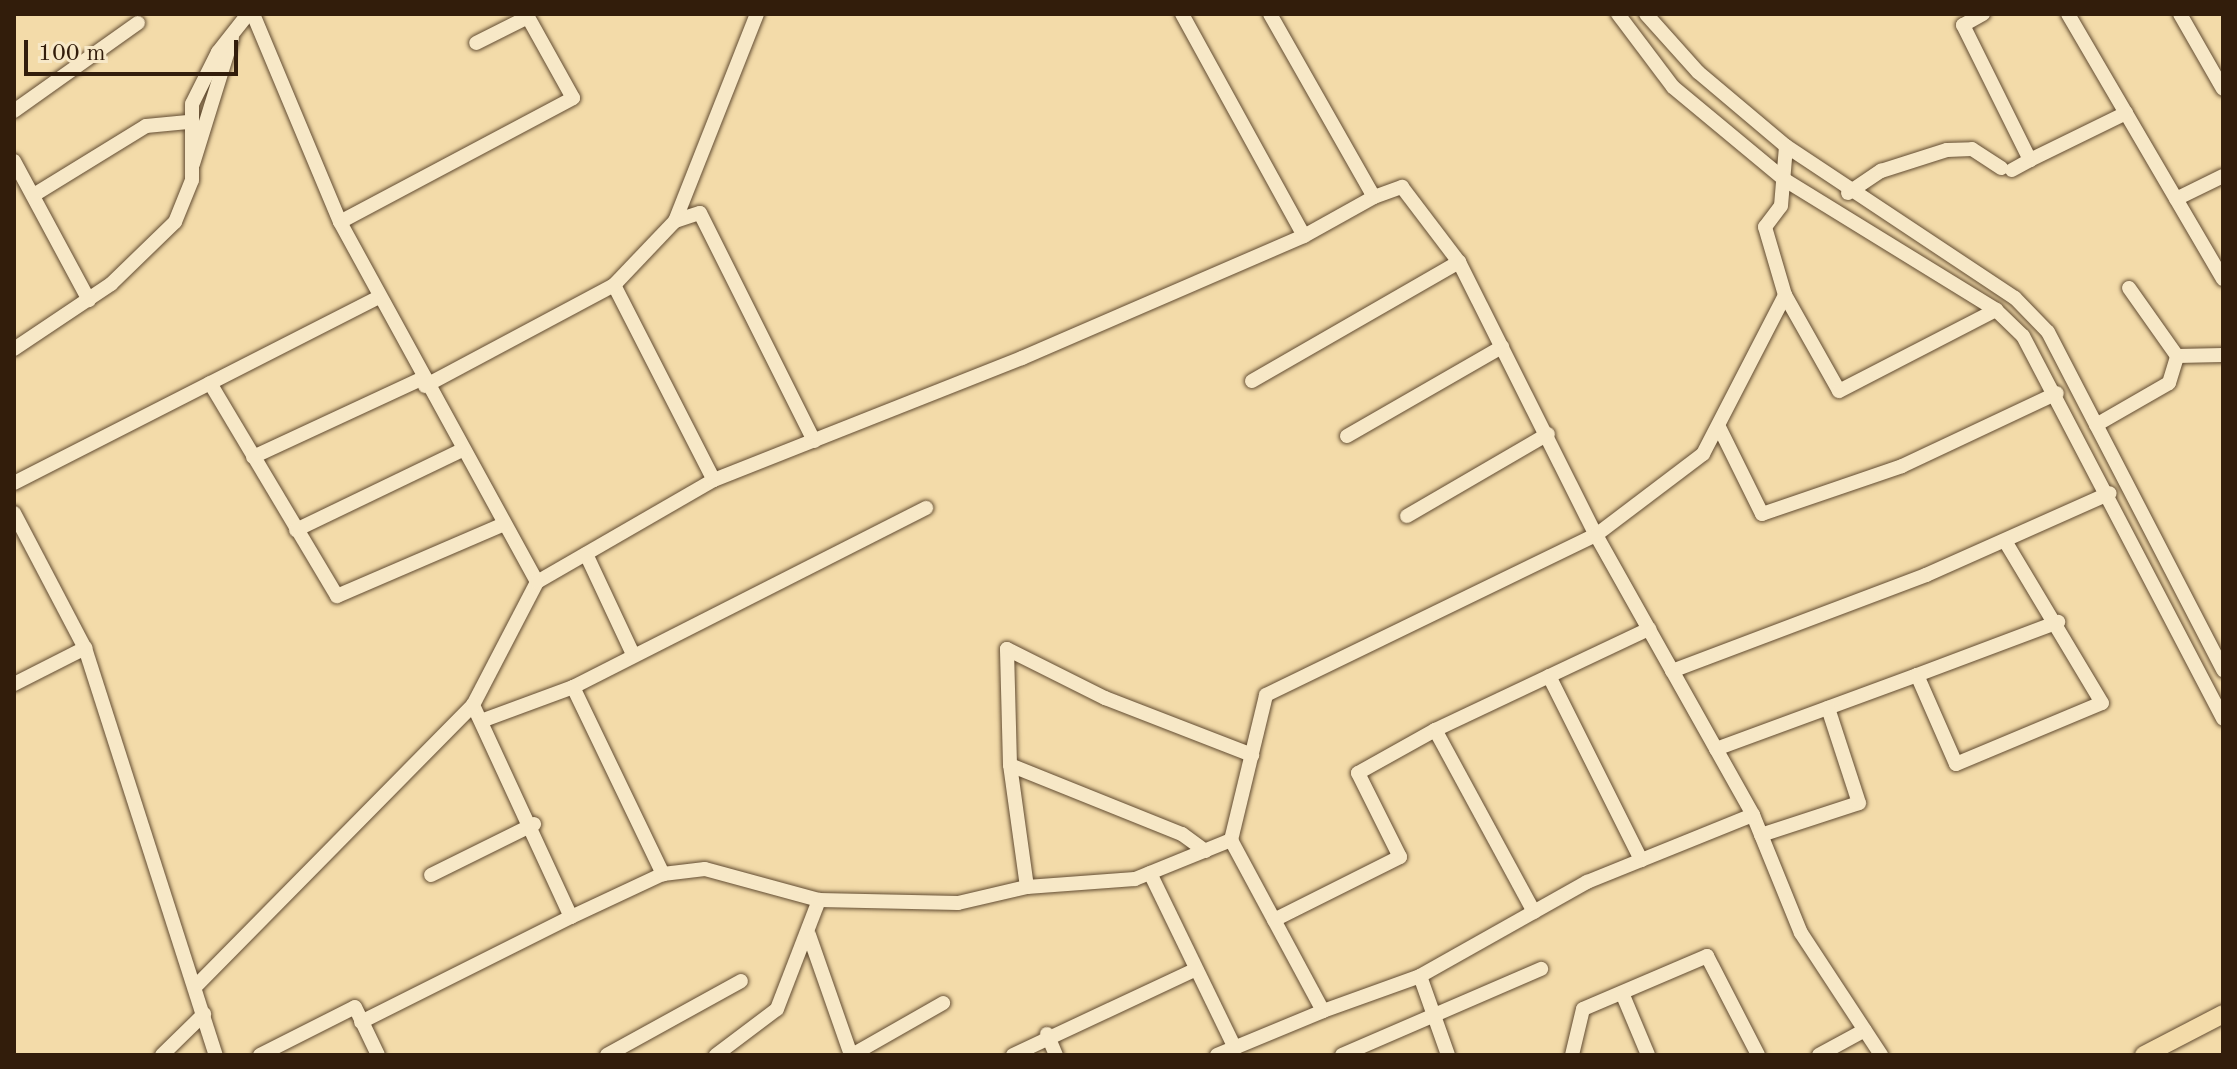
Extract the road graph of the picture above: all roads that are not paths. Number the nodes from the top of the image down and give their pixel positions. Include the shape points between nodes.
1 (250, 14) edge
2 (757, 14) edge
3 (1182, 14) edge
4 (1270, 14) edge
5 (1618, 14) edge
6 (1646, 14) edge
7 (1983, 14) edge
8 (2068, 14) edge
9 (2180, 14) edge
10 (530, 15) edge
11 (1960, 20) edge
12 (138, 23) dead end
13 (234, 30) junction
14 (476, 43) dead end
15 (2218, 71) edge
16 (2223, 89) edge
17 (14, 111) edge
18 (2126, 113) junction
19 (188, 122) junction
20 (1786, 146) junction
21 (2030, 160) junction
22 (14, 161) edge
23 (192, 169) junction
24 (2223, 176) edge
25 (1785, 180) junction
26 (37, 193) junction
27 (1848, 193) junction
28 (1374, 197) junction
29 (2176, 199) junction
30 (675, 221) junction
31 (340, 222) junction
32 (1304, 236) junction
33 (1459, 262) junction
34 (2223, 279) edge
35 (614, 285) junction
36 (2129, 288) dead end
37 (1785, 295) junction
38 (379, 297) junction
39 (89, 300) junction
40 (1996, 310) junction
41 (1502, 347) junction
42 (14, 349) edge
43 (2223, 355) edge
44 (2177, 356) junction
45 (1252, 381) dead end
46 (423, 382) junction
47 (210, 383) junction
48 (2057, 393) junction
49 (2096, 425) junction
50 (1719, 427) junction
51 (1548, 434) junction
52 (1347, 436) dead end
53 (814, 441) junction
54 (462, 450) junction
55 (253, 457) junction
56 (714, 480) junction
57 (14, 483) edge
58 (2110, 493) junction
59 (926, 508) dead end
60 (14, 513) edge
61 (1407, 516) dead end
62 (504, 524) junction
63 (296, 530) junction
64 (1596, 535) junction
65 (2005, 541) junction
66 (586, 554) junction
67 (537, 582) junction
68 (2058, 622) junction
69 (1649, 629) junction
70 (85, 648) junction
71 (632, 652) junction
72 (2223, 670) edge
73 (1672, 671) junction
74 (1917, 675) junction
75 (1549, 676) junction
76 (14, 684) edge
77 (573, 687) junction
78 (473, 705) junction
79 (1828, 708) junction
80 (2223, 719) edge
81 (484, 720) junction
82 (1435, 730) junction
83 (1716, 749) junction
84 (1252, 755) junction
85 (1010, 765) junction
86 (1753, 815) junction
87 (534, 824) junction
88 (1761, 835) junction
89 (1231, 840) junction
90 (1205, 851) junction
91 (1641, 860) junction
92 (1150, 873) junction
93 (663, 874) junction
94 (431, 875) dead end
95 (1027, 887) junction
96 (819, 900) junction
97 (1534, 912) junction
98 (571, 917) junction
99 (1274, 920) junction
100 (809, 935) junction
101 (1541, 969) dead end
102 (1192, 971) junction
103 (1420, 976) junction
104 (741, 981) dead end
105 (195, 987) junction
106 (1622, 993) junction
107 (943, 1003) dead end
108 (1323, 1011) junction
109 (204, 1014) junction
110 (2223, 1014) edge
111 (1432, 1017) junction
112 (361, 1022) junction
113 (1865, 1030) junction
114 (1047, 1034) junction
115 (1235, 1048) junction
116 (162, 1055) edge
117 (216, 1055) edge
118 (260, 1055) edge
119 (378, 1055) edge
120 (607, 1055) edge
121 (716, 1055) edge
122 (852, 1055) edge
123 (1013, 1055) edge
124 (1056, 1055) edge
125 (1217, 1055) edge
126 (1342, 1055) edge
127 (1448, 1055) edge
128 (1572, 1055) edge
129 (1648, 1055) edge
130 (1758, 1055) edge
131 (1819, 1055) edge
132 (1881, 1055) edge
133 (2144, 1055) edge

1 - 13 street
1 - 31 street
2 - 30 street
3 - 32 street
4 - 28 street
5 - 25 street via 1673,87
6 - 20 street via 1698,72
7 - 11 street
8 - 18 street
9 - 15 street
10 - 14 street
10 - 31 street via 573,98
11 - 21 street
12 - 17 street
13 - 19 street via 207,70
13 - 23 street
15 - 16 street
18 - 21 street
18 - 29 street
19 - 23 street
19 - 26 street via 146,126
20 - 25 street
20 - 27 street
21 - 27 street via 2006,169 1972,149 1947,150 1881,171
22 - 26 street
23 - 39 street via 186,201 170,229
24 - 29 street
25 - 37 street via 1781,206 1765,227
25 - 40 street
26 - 39 street
27 - 49 street via 2015,298 2048,332
28 - 32 street
28 - 33 street via 1402,187
29 - 34 street
30 - 35 street
30 - 53 street via 700,213
31 - 38 street
32 - 53 street
33 - 41 street
33 - 45 street
35 - 46 street
35 - 56 street
36 - 44 street
37 - 40 street via 1839,391
37 - 50 street
38 - 46 street
38 - 47 street
39 - 42 street
40 - 48 street via 2023,336
41 - 51 street
41 - 52 street
43 - 44 street
44 - 49 street via 2169,383
46 - 54 street
46 - 55 street
47 - 55 street
47 - 57 street
48 - 50 street via 1902,466 1762,514
48 - 58 street
49 - 72 street
50 - 64 street via 1703,454
51 - 61 street
51 - 64 street
53 - 56 street
54 - 62 street
54 - 63 street
55 - 63 street
56 - 66 street
58 - 65 street
58 - 80 street
59 - 71 street
60 - 70 street
62 - 63 street via 349,596 330,587
62 - 67 street
64 - 69 street
64 - 84 street via 1266,695
65 - 68 street
65 - 73 street
66 - 67 street
66 - 71 street
67 - 78 street
68 - 74 street
68 - 74 street via 2102,703 1956,764
69 - 73 street
69 - 75 street
70 - 76 street
70 - 105 street
71 - 77 street
73 - 83 street
74 - 79 street
75 - 82 street
75 - 91 street
77 - 81 street
77 - 93 street
78 - 81 street
78 - 105 street
79 - 83 street
79 - 88 street via 1859,803
81 - 87 street
82 - 97 street
82 - 99 street via 1358,773 1400,857
83 - 86 street
84 - 85 street via 1105,698 1007,649
84 - 89 street
85 - 90 street via 1182,834
85 - 95 street
86 - 88 street
86 - 91 street
87 - 94 street
87 - 98 street
88 - 113 street via 1801,933
89 - 90 street
89 - 99 street
90 - 92 street
91 - 97 street
92 - 95 street
92 - 102 street
93 - 96 street via 705,869
93 - 98 street
95 - 96 street via 958,903
96 - 100 street
97 - 103 street
98 - 112 street
99 - 108 street
100 - 121 street via 777,1009
100 - 122 street
101 - 111 street
102 - 114 street
102 - 115 street
103 - 108 street
103 - 111 street
104 - 120 street
105 - 109 street
106 - 128 street via 1583,1009
106 - 129 street
106 - 130 street via 1707,956
107 - 122 street
108 - 115 street
109 - 116 street
109 - 117 street
110 - 133 main road
111 - 126 street
111 - 127 street
112 - 118 street via 355,1007
112 - 119 street
113 - 131 street
113 - 132 street
114 - 123 street
114 - 124 street
115 - 125 street

